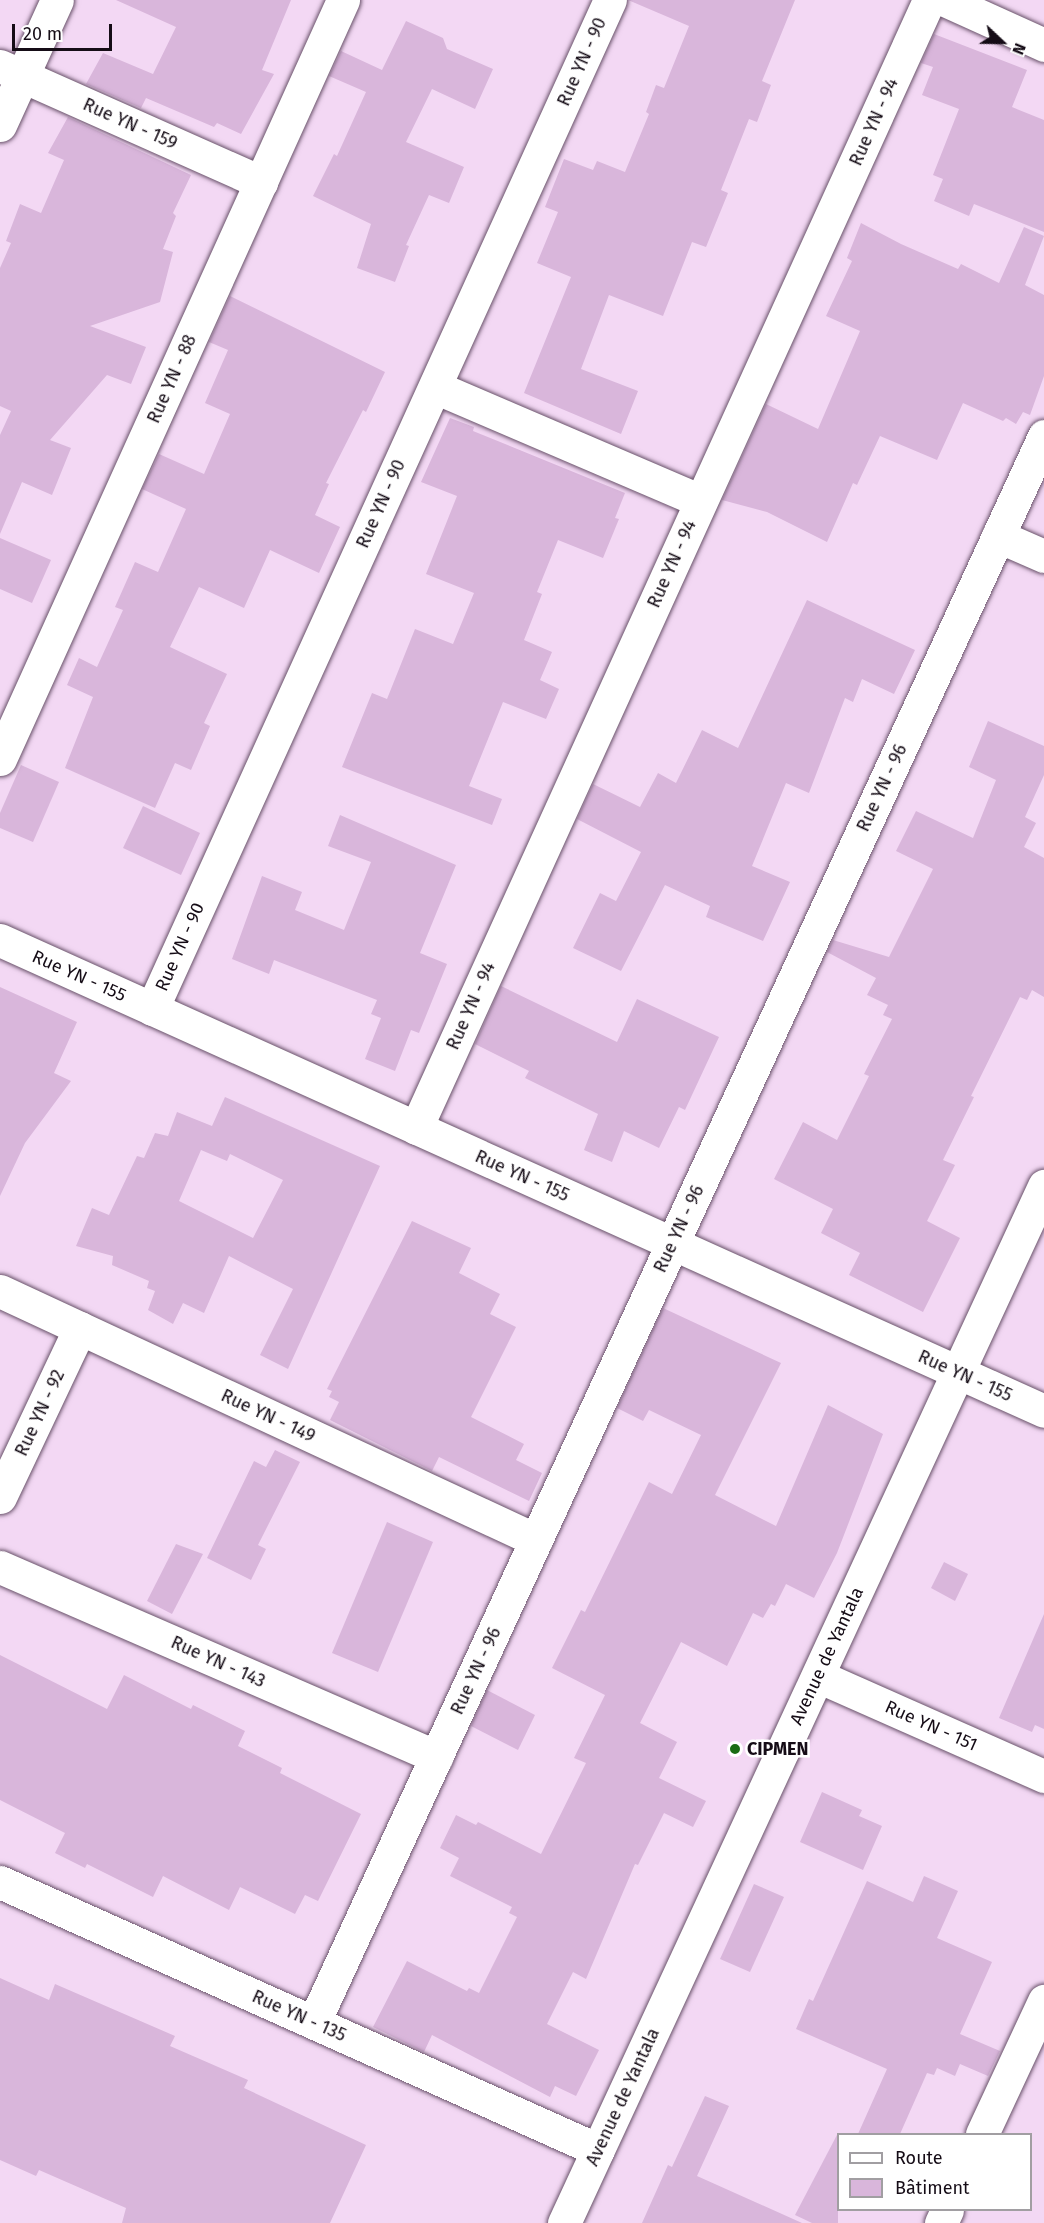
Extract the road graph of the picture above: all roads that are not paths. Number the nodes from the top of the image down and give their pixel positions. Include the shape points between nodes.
1 (57, 0) edge
2 (344, 0) edge
3 (610, 0) edge
4 (929, 0) edge
5 (945, 0) edge
6 (1044, 45) edge
7 (11, 71) edge
8 (0, 125) edge
9 (261, 182) junction
10 (435, 387) junction
11 (1044, 436) edge
12 (701, 501) junction
13 (998, 536) junction
14 (1044, 556) edge
15 (0, 759) edge
16 (0, 940) edge
17 (152, 1009) junction
18 (416, 1128) junction
19 (1044, 1186) edge
20 (672, 1244) junction
21 (0, 1291) edge
22 (80, 1328) junction
23 (958, 1372) junction
24 (1044, 1411) edge
25 (0, 1497) edge
26 (536, 1540) junction
27 (0, 1567) edge
28 (818, 1676) junction
29 (436, 1757) junction
30 (1044, 1776) edge
31 (0, 1882) edge
32 (1044, 2001) edge
33 (314, 2022) junction
34 (1036, 2041) edge
35 (983, 2133) edge
36 (598, 2150) junction
37 (564, 2223) edge

1 - 7 street
2 - 9 street, Rue YN - 88
3 - 10 street, Rue YN - 90
4 - 12 street, Rue YN - 94
5 - 6 street
7 - 8 street
7 - 9 street, Rue YN - 159
9 - 15 street, Rue YN - 88
10 - 12 street
10 - 17 street, Rue YN - 90
11 - 13 street, Rue YN - 96
12 - 18 street, Rue YN - 94
13 - 14 street
13 - 20 street, Rue YN - 96
16 - 17 street, Rue YN - 155
17 - 18 street, Rue YN - 155
18 - 20 street, Rue YN - 155
19 - 23 street, Avenue de Yantala
20 - 23 street, Rue YN - 155
20 - 26 street, Rue YN - 96
21 - 22 street, Rue YN - 149
22 - 25 street, Rue YN - 92
22 - 26 street, Rue YN - 149
23 - 24 street, Rue YN - 155
23 - 28 street, Avenue de Yantala
26 - 29 street, Rue YN - 96
27 - 29 street, Rue YN - 143
28 - 30 street, Rue YN - 151
28 - 36 street, Avenue de Yantala
29 - 33 street, Rue YN - 96
31 - 33 street, Rue YN - 135
32 - 34 street
33 - 36 street, Rue YN - 135
34 - 35 street
36 - 37 street, Avenue de Yantala

